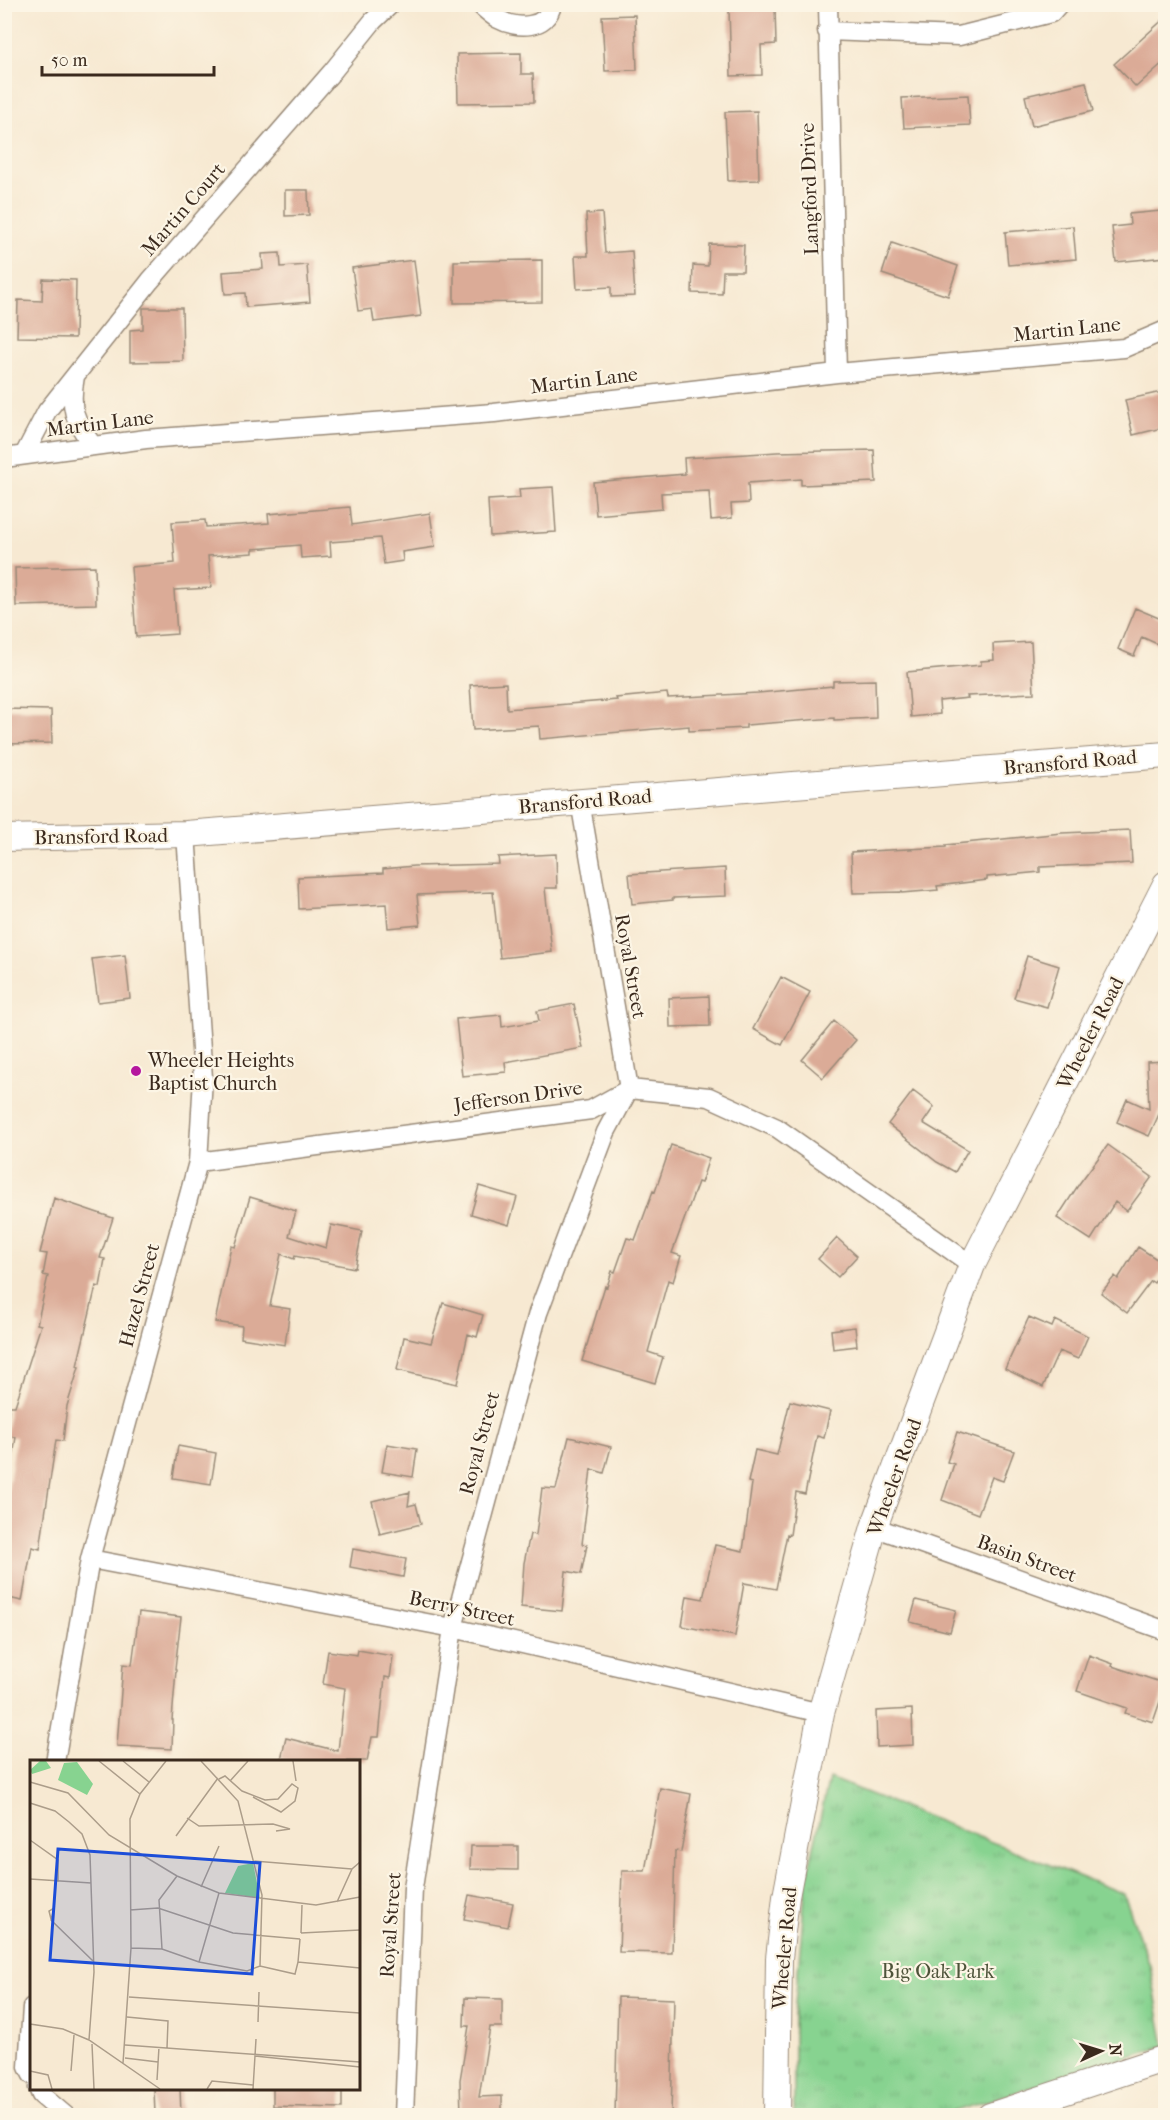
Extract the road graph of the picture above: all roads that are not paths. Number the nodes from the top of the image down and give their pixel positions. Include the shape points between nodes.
1 (391, 4) edge
2 (479, 4) edge
3 (552, 4) edge
4 (828, 4) edge
5 (1059, 4) edge
6 (827, 31) junction
7 (1166, 330) edge
8 (837, 373) junction
9 (75, 375) junction
10 (93, 446) junction
11 (24, 455) junction
12 (4, 458) edge
13 (1166, 755) edge
14 (580, 801) junction
15 (186, 834) junction
16 (4, 838) edge
17 (1166, 884) edge
18 (629, 1089) junction
19 (198, 1162) junction
20 (972, 1265) junction
21 (874, 1527) junction
22 (90, 1559) junction
23 (453, 1628) junction
24 (1166, 1631) edge
25 (821, 1713) junction
26 (55, 1760) edge
27 (30, 2037) edge
28 (1166, 2058) edge
29 (30, 2071) edge
30 (39, 2090) edge
31 (66, 2115) edge
32 (404, 2115) edge
33 (777, 2115) edge
34 (990, 2115) edge

1 - 9 street, Martin Court via 150,281
2 - 3 street via 499,20 524,27 539,23
4 - 6 street, Langford Drive
5 - 6 street via 1051,13 959,36
6 - 8 street, Langford Drive
7 - 8 street, Martin Lane via 1124,348
8 - 10 street, Martin Lane via 494,413
9 - 10 street via 72,407 78,425
9 - 11 street, Martin Court via 47,411
10 - 11 street, Martin Lane
11 - 12 street, Martin Lane
13 - 14 street, Bransford Road
14 - 15 street, Bransford Road
14 - 18 street, Royal Street
15 - 16 street, Bransford Road
15 - 19 street, Hazel Street via 203,1078
17 - 20 street, Wheeler Road
18 - 19 street, Jefferson Drive via 591,1110
18 - 20 street via 709,1097 777,1128
18 - 23 street, Royal Street via 606,1132 538,1313
19 - 22 street, Hazel Street
20 - 21 street, Wheeler Road
21 - 24 street, Basin Street
21 - 25 street, Wheeler Road
22 - 23 street, Berry Street
22 - 26 street, Hazel Street
23 - 25 street, Berry Street
23 - 32 street, Royal Street via 413,1888
25 - 33 street, Wheeler Road via 786,1897 779,1958
27 - 29 street
28 - 34 street
30 - 31 street

